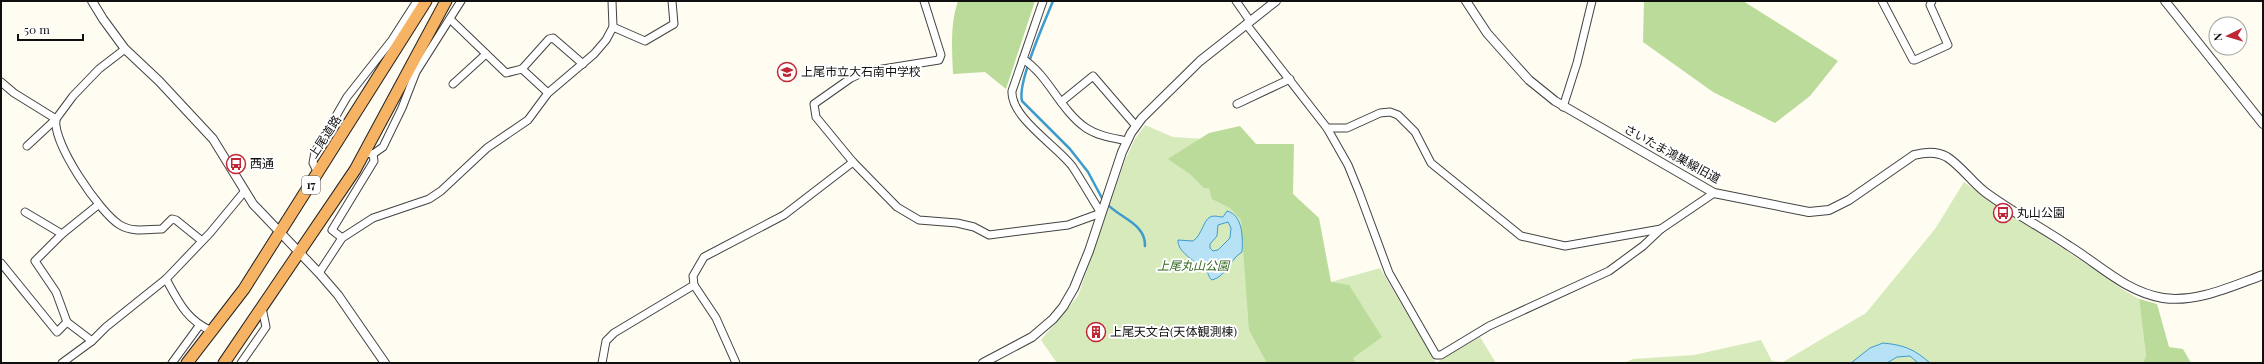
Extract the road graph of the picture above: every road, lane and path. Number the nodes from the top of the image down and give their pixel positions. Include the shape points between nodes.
1 (92, 1) edge
2 (416, 1) edge
3 (426, 1) edge
4 (446, 1) edge
5 (461, 1) edge
6 (612, 1) edge
7 (672, 1) edge
8 (924, 1) edge
9 (1043, 1) edge
10 (1236, 1) edge
11 (1276, 1) edge
12 (1466, 1) edge
13 (1592, 1) edge
14 (1882, 1) edge
15 (1932, 1) edge
16 (2165, 1) edge
17 (450, 19) junction
18 (1248, 22) junction
19 (613, 27) junction
20 (125, 49) junction
21 (486, 54) junction
22 (1023, 59) junction
23 (583, 64) junction
24 (522, 68) junction
25 (1290, 79) junction
26 (1, 82) edge
27 (453, 84) dead end
28 (548, 93) junction
29 (1061, 102) junction
30 (1237, 104) dead end
31 (1563, 107) junction
32 (56, 119) junction
33 (2263, 124) edge
34 (1136, 126) junction
35 (1327, 128) junction
36 (1127, 142) junction
37 (27, 146) dead end
38 (368, 153) junction
39 (853, 162) junction
40 (318, 173) junction
41 (244, 192) junction
42 (1714, 193) junction
43 (98, 205) junction
44 (25, 212) dead end
45 (1101, 213) junction
46 (1661, 228) junction
47 (62, 234) junction
48 (280, 234) junction
49 (342, 238) junction
50 (202, 241) junction
51 (299, 252) junction
52 (1, 263) edge
53 (319, 273) junction
54 (2263, 275) edge
55 (166, 279) junction
56 (694, 285) junction
57 (262, 308) junction
58 (67, 322) junction
59 (199, 326) junction
60 (212, 331) junction
61 (92, 341) junction
62 (62, 363) edge
63 (172, 363) edge
64 (187, 363) edge
65 (224, 363) edge
66 (241, 363) edge
67 (386, 363) edge
68 (602, 363) edge
69 (736, 363) edge
70 (983, 363) edge

1 - 20 street
2 - 40 street via 392,40 347,97 315,152 313,163
3 - 40 highway, 上尾道路 / 17
4 - 38 highway, 17
5 - 17 street
6 - 19 street
7 - 19 street via 674,24 645,41
8 - 39 street via 941,55 939,60 864,72 838,86 814,104 816,117
9 - 22 street
10 - 18 street
11 - 18 street
12 - 31 street, さいたま鴻巣線旧道 via 1487,33 1510,60 1529,80
13 - 31 street via 1577,64
14 - 15 street via 1913,60 1916,60 1948,44 1930,5
16 - 33 street
17 - 21 street
17 - 38 street via 416,72 392,132 383,147
18 - 25 street
18 - 34 street via 1187,73 1158,100
19 - 23 street via 600,48
20 - 32 street via 99,69 73,96
20 - 41 street via 164,86 213,139
21 - 24 street via 506,73
21 - 27 street
22 - 29 street via 1033,66
22 - 45 street via 1012,91 1013,102 1022,116 1071,165
23 - 24 street via 553,38 549,39
23 - 28 street
24 - 28 street
25 - 30 street
25 - 35 street
26 - 32 street
28 - 49 street via 528,120 487,148 441,192 429,199 373,218
29 - 34 street via 1093,76
29 - 36 street via 1086,128
31 - 42 street, さいたま鴻巣線旧道
32 - 37 street
32 - 43 street via 58,136 63,148
34 - 36 street
35 - 46 street via 1347,128 1390,112 1398,115 1416,132 1431,163 1521,236 1565,246
35 - 46 street via 1354,179 1388,273 1436,355 1441,356 1490,326 1608,271 1643,246
36 - 45 street
38 - 49 street via 374,161 332,230
38 - 51 highway, 17
39 - 45 street via 897,207 910,216 927,222 974,227 989,234 1006,234 1068,225
39 - 56 street via 784,215 704,257 693,276
40 - 48 highway, 上尾道路 / 17
41 - 48 street
41 - 50 street
42 - 46 street
42 - 54 street, さいたま鴻巣線旧道 via 1808,212 1829,210 1849,200 1914,155 1938,154 1947,158 1985,192 2070,246 2117,280 2141,293 2182,299 2204,295
43 - 47 street
43 - 50 street via 120,224 132,230 162,229 172,219
44 - 47 street
45 - 70 street via 1089,251 1063,307 1032,337
47 - 58 street via 36,261 56,292
48 - 51 street
48 - 60 highway, 上尾道路 / 17 via 244,289
49 - 53 street
50 - 55 street
51 - 53 street
51 - 57 highway, 17
52 - 58 street via 56,332
53 - 67 street via 338,295
55 - 59 street via 182,307
55 - 61 street
56 - 68 street via 614,333 606,341
56 - 69 street via 716,318
57 - 65 highway, 17
57 - 66 street via 266,326
58 - 61 street
59 - 60 street
59 - 63 street
60 - 64 highway, 上尾道路 / 17
61 - 62 street

